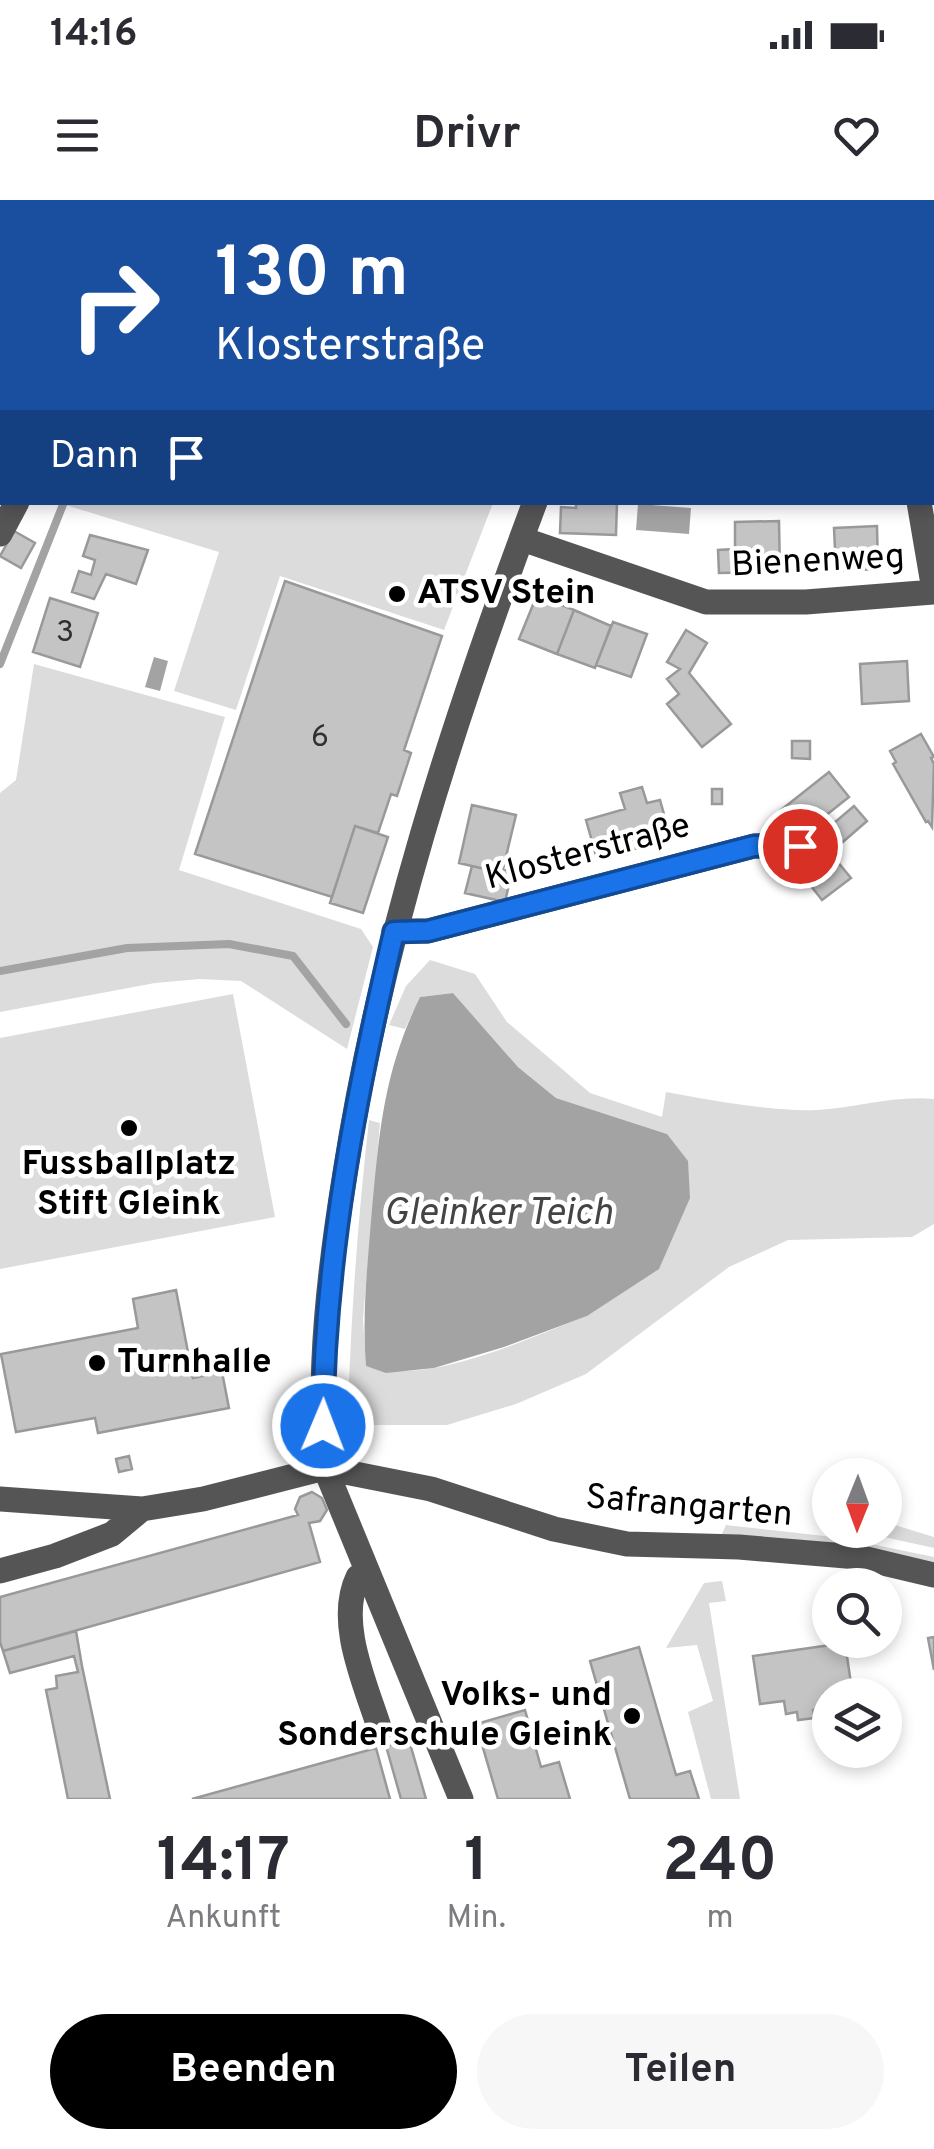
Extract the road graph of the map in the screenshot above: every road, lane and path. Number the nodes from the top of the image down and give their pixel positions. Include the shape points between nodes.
1 (15, 505) edge
2 (534, 505) edge
3 (920, 505) edge
4 (0, 534) edge
5 (522, 539) junction
6 (934, 591) edge
7 (800, 846) dead end
8 (394, 932) junction
9 (325, 1468) junction
10 (0, 1499) edge
11 (142, 1508) junction
12 (0, 1571) edge
13 (368, 1574) junction
14 (934, 1575) edge
15 (380, 1730) dead end
16 (461, 1799) edge

1 - 4 street
2 - 5 street
3 - 6 street, Bienenweg
5 - 6 street, Bienenweg via 706,602
5 - 8 street via 435,787
7 - 8 street, Klosterstraße via 754,846 428,931
8 - 9 street via 332,1252
9 - 11 street via 203,1500
9 - 13 street
9 - 14 street, Safrangarten via 431,1488 554,1529 627,1544 858,1557
10 - 11 street
11 - 12 street via 112,1534
13 - 15 street via 350,1592 351,1625
13 - 16 street

